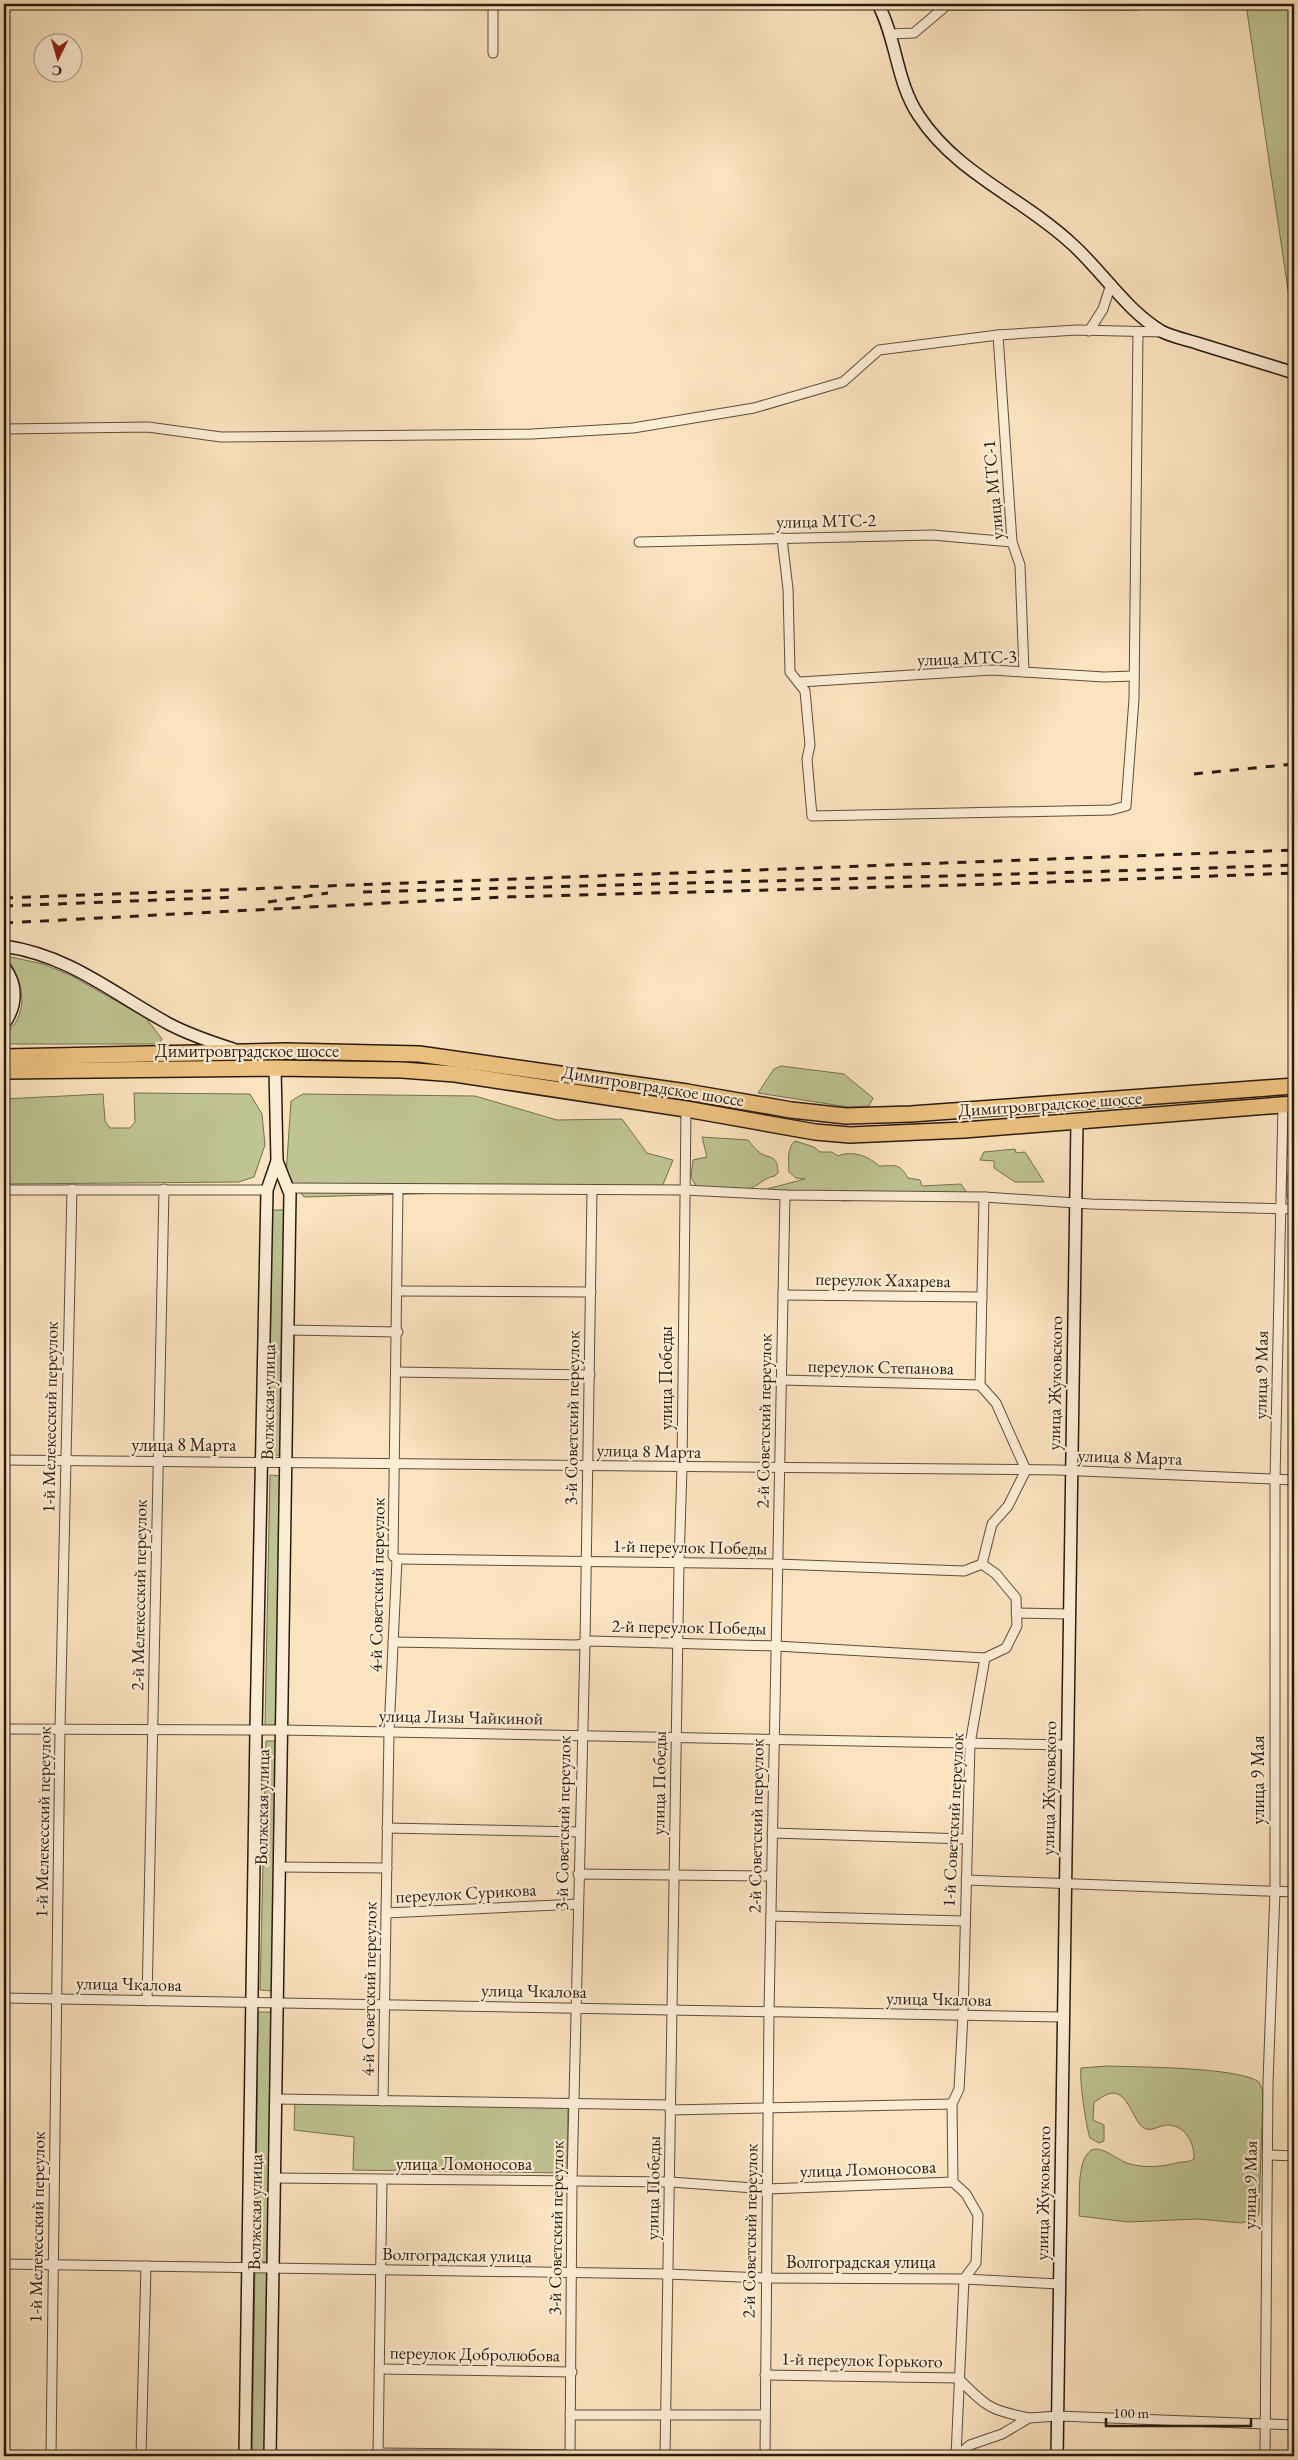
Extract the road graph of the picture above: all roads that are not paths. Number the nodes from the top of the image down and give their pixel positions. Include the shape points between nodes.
1 (493, 4) edge
2 (878, 4) edge
3 (1139, 5) edge
4 (890, 34) junction
5 (493, 53) dead end
6 (1111, 284) junction
7 (1089, 331) junction
8 (1138, 332) junction
9 (1163, 332) junction
10 (998, 335) junction
11 (1294, 373) edge
12 (4, 428) edge
13 (782, 538) junction
14 (639, 542) dead end
15 (1012, 542) junction
16 (1024, 672) junction
17 (1134, 676) junction
18 (800, 682) junction
19 (4, 946) edge
20 (4, 967) edge
21 (4, 1024) edge
22 (274, 1051) junction
23 (240, 1052) junction
24 (4, 1057) edge
25 (275, 1068) junction
26 (4, 1072) edge
27 (1294, 1086) edge
28 (1077, 1102) junction
29 (1289, 1104) edge
30 (686, 1109) junction
31 (1077, 1121) junction
32 (277, 1161) junction
33 (288, 1188) junction
34 (72, 1189) junction
35 (164, 1189) junction
36 (398, 1189) junction
37 (4, 1190) edge
38 (267, 1190) junction
39 (685, 1190) junction
40 (592, 1191) junction
41 (785, 1196) junction
42 (984, 1197) junction
43 (1075, 1203) junction
44 (1281, 1208) junction
45 (1294, 1209) edge
46 (398, 1291) junction
47 (591, 1292) junction
48 (783, 1295) junction
49 (982, 1297) junction
50 (288, 1330) junction
51 (398, 1332) junction
52 (397, 1372) junction
53 (590, 1375) junction
54 (781, 1380) junction
55 (980, 1385) junction
56 (4, 1460) edge
57 (262, 1461) junction
58 (66, 1462) junction
59 (157, 1462) junction
60 (286, 1462) junction
61 (395, 1463) junction
62 (588, 1466) junction
63 (780, 1467) junction
64 (682, 1468) junction
65 (1026, 1470) junction
66 (1072, 1471) junction
67 (1275, 1480) junction
68 (1294, 1480) edge
69 (397, 1559) junction
70 (584, 1561) junction
71 (679, 1564) junction
72 (777, 1564) junction
73 (982, 1564) junction
74 (1016, 1613) junction
75 (1069, 1614) junction
76 (393, 1642) junction
77 (678, 1643) junction
78 (585, 1644) junction
79 (776, 1646) junction
80 (985, 1658) junction
81 (4, 1729) edge
82 (60, 1729) junction
83 (153, 1729) junction
84 (256, 1730) junction
85 (282, 1730) junction
86 (389, 1732) junction
87 (581, 1735) junction
88 (676, 1736) junction
89 (774, 1738) junction
90 (970, 1744) junction
91 (1068, 1745) junction
92 (387, 1828) junction
93 (579, 1832) junction
94 (772, 1833) junction
95 (967, 1839) junction
96 (280, 1867) junction
97 (387, 1868) junction
98 (578, 1874) junction
99 (674, 1875) junction
100 (771, 1876) junction
101 (966, 1880) junction
102 (1065, 1882) junction
103 (1275, 1891) junction
104 (1294, 1892) edge
105 (578, 1904) junction
106 (386, 1913) junction
107 (770, 1916) junction
108 (965, 1921) junction
109 (4, 1998) edge
110 (57, 1999) junction
111 (147, 2001) junction
112 (252, 2002) junction
113 (278, 2003) junction
114 (385, 2005) junction
115 (576, 2008) junction
116 (672, 2010) junction
117 (769, 2012) junction
118 (963, 2015) junction
119 (1063, 2017) junction
120 (276, 2099) junction
121 (383, 2101) junction
122 (574, 2104) junction
123 (952, 2104) junction
124 (670, 2107) junction
125 (768, 2109) junction
126 (1267, 2155) junction
127 (1294, 2156) edge
128 (275, 2178) junction
129 (382, 2180) junction
130 (572, 2181) junction
131 (671, 2182) junction
132 (953, 2182) junction
133 (767, 2189) junction
134 (4, 2264) edge
135 (53, 2265) junction
136 (146, 2266) junction
137 (248, 2268) junction
138 (273, 2268) junction
139 (380, 2270) junction
140 (570, 2273) junction
141 (667, 2274) junction
142 (766, 2278) junction
143 (964, 2278) junction
144 (1059, 2284) junction
145 (379, 2368) junction
146 (572, 2372) junction
147 (765, 2374) junction
148 (958, 2378) junction
149 (665, 2414) junction
150 (570, 2415) junction
151 (765, 2415) junction
152 (1058, 2416) junction
153 (1029, 2418) junction
154 (1266, 2424) junction
155 (1294, 2425) edge
156 (378, 2455) edge
157 (50, 2456) edge
158 (141, 2456) edge
159 (246, 2456) edge
160 (270, 2456) edge
161 (570, 2456) edge
162 (664, 2456) edge
163 (768, 2456) edge
164 (956, 2456) edge
165 (1057, 2456) edge
166 (1265, 2456) edge

1 - 5 street
2 - 4 main road
3 - 4 street via 947,6 914,33
4 - 6 main road via 899,75 908,97 920,118 944,146 980,177 1048,223
6 - 7 street via 1103,310
6 - 9 main road via 1141,316
7 - 8 street
7 - 10 street
8 - 9 street
8 - 17 street
9 - 11 main road
10 - 12 street via 879,350 843,382 754,408 633,428 523,434 271,437 221,437 148,427
10 - 15 street, улица МТС-1
13 - 14 street, улица МТС-2
13 - 15 street, улица МТС-2 via 932,535
13 - 18 street via 788,589 790,672
15 - 16 street, улица МТС-1 via 1020,564
16 - 17 street, улица МТС-3
16 - 18 street, улица МТС-3 via 992,670
17 - 18 street via 1126,806 1111,810 812,816 807,759 810,745 805,691
19 - 23 main road via 70,965 170,1024
20 - 21 main road via 12,981 14,994 12,1009
22 - 23 highway, Димитровградское шоссе
22 - 25 highway, Волжская улица
22 - 28 highway, Димитровградское шоссе via 419,1054 846,1116
23 - 24 highway, Димитровградское шоссе
25 - 26 highway, Димитровградское шоссе
25 - 30 highway, Димитровградское шоссе via 455,1074
25 - 32 main road, Волжская улица
27 - 28 highway, Димитровградское шоссе
28 - 31 highway
29 - 31 highway, Димитровградское шоссе
29 - 44 street, улица 9 Мая
30 - 31 highway, Димитровградское шоссе via 834,1134 906,1134
30 - 39 street, улица Победы
31 - 43 main road, улица Жуковского
32 - 33 main road, Волжская улица
32 - 38 main road, Волжская улица
33 - 36 street
33 - 50 main road, Волжская улица
34 - 35 street
34 - 37 street
34 - 58 street, 1-й Мелекесский переулок
35 - 38 street
35 - 59 street, 2-й Мелекесский переулок
36 - 40 street
36 - 46 street, 4-й Советский переулок
38 - 57 main road, Волжская улица
39 - 40 street
39 - 41 street
39 - 64 street, улица Победы
40 - 47 street, 3-й Советский переулок
41 - 42 street
41 - 48 street, 2-й Советский переулок
42 - 43 street
42 - 49 street
43 - 44 street
43 - 66 main road, улица Жуковского
44 - 45 street
44 - 67 street, улица 9 Мая
46 - 47 street
46 - 51 street, 4-й Советский переулок
47 - 53 street, 3-й Советский переулок
48 - 49 street, переулок Хахарева
48 - 54 street, 2-й Советский переулок
49 - 55 street
50 - 51 street
50 - 60 main road, Волжская улица
51 - 52 street, 4-й Советский переулок
52 - 53 street
52 - 61 street, 4-й Советский переулок
53 - 62 street, 3-й Советский переулок
54 - 55 street, переулок Степанова
54 - 63 street, 2-й Советский переулок
55 - 65 street via 996,1402
56 - 58 street, улица 8 Марта
57 - 59 street, улица 8 Марта
57 - 60 street, улица 8 Марта
57 - 84 main road, Волжская улица
58 - 59 street, улица 8 Марта
58 - 82 street, 1-й Мелекесский переулок
59 - 83 street, 2-й Мелекесский переулок
60 - 61 street, улица 8 Марта
60 - 85 main road, Волжская улица
61 - 62 street, улица 8 Марта
61 - 69 street, 4-й Советский переулок via 393,1556
62 - 64 street, улица 8 Марта
62 - 70 street, 3-й Советский переулок
63 - 64 street, улица 8 Марта
63 - 65 street, улица 8 Марта
63 - 72 street, 2-й Советский переулок
64 - 71 street, улица Победы
65 - 66 street, улица 8 Марта
65 - 73 street via 1008,1506 992,1524
66 - 67 street, улица 8 Марта
66 - 75 main road, улица Жуковского
67 - 68 street, улица 8 Марта
67 - 103 street, улица 9 Мая
69 - 70 street, 1-й переулок Победы
69 - 76 street, 4-й Советский переулок
70 - 71 street, 1-й переулок Победы
70 - 78 street, 3-й Советский переулок
71 - 72 street, 1-й переулок Победы
71 - 77 street, улица Победы
72 - 73 street, 1-й переулок Победы via 964,1571
72 - 79 street, 2-й Советский переулок
73 - 74 street via 996,1574 1016,1598
74 - 75 street
74 - 80 street via 1017,1626 1006,1648
75 - 91 main road, улица Жуковского
76 - 78 street, 2-й переулок Победы
76 - 86 street, 4-й Советский переулок
77 - 78 street, 2-й переулок Победы via 591,1641
77 - 79 street, 2-й переулок Победы
77 - 88 street, улица Победы
78 - 87 street, 3-й Советский переулок
79 - 80 street, 2-й переулок Победы
79 - 89 street, 2-й Советский переулок
80 - 90 street, 1-й Советский переулок
81 - 82 street, улица Лизы Чайкиной
82 - 83 street, улица Лизы Чайкиной
82 - 110 street, 1-й Мелекесский переулок
83 - 84 street, улица Лизы Чайкиной
83 - 111 street, 2-й Мелекесский переулок
84 - 85 street, улица Лизы Чайкиной
84 - 112 main road, Волжская улица
85 - 86 street, улица Лизы Чайкиной
85 - 96 main road, Волжская улица
86 - 87 street, улица Лизы Чайкиной
86 - 92 street, 4-й Советский переулок
87 - 88 street, улица Лизы Чайкиной
87 - 93 street, 3-й Советский переулок
88 - 89 street, улица Лизы Чайкиной
88 - 99 street, улица Победы
89 - 90 street, улица Лизы Чайкиной
89 - 94 street, 2-й Советский переулок
90 - 91 street, улица Лизы Чайкиной
90 - 95 street, 1-й Советский переулок
91 - 102 main road, улица Жуковского
92 - 93 street
92 - 97 street, 4-й Советский переулок
93 - 98 street, 3-й Советский переулок
94 - 95 street
94 - 100 street, 2-й Советский переулок
95 - 101 street, 1-й Советский переулок
96 - 97 street
96 - 113 main road, Волжская улица
97 - 106 street, 4-й Советский переулок
98 - 99 street
98 - 105 street, 3-й Советский переулок
99 - 100 street
99 - 116 street, улица Победы
100 - 107 street, 2-й Советский переулок
101 - 102 street
101 - 108 street, 1-й Советский переулок
102 - 103 street
102 - 119 main road, улица Жуковского
103 - 104 street
103 - 126 street, улица 9 Мая
105 - 106 street, переулок Сурикова
105 - 115 street, 3-й Советский переулок
106 - 114 street, 4-й Советский переулок
107 - 108 street
107 - 117 street, 2-й Советский переулок
108 - 118 street, 1-й Советский переулок
109 - 110 street, улица Чкалова
110 - 111 street, улица Чкалова
110 - 135 street, 1-й Мелекесский переулок
111 - 112 street, улица Чкалова
112 - 113 street, улица Чкалова
112 - 137 main road, Волжская улица
113 - 114 street, улица Чкалова
113 - 120 main road, Волжская улица
114 - 115 street, улица Чкалова
114 - 121 street, 4-й Советский переулок
115 - 116 street, улица Чкалова
115 - 122 street, 3-й Советский переулок
116 - 117 street, улица Чкалова
116 - 124 street, улица Победы
117 - 118 street, улица Чкалова
117 - 125 street, 2-й Советский переулок
118 - 119 street, улица Чкалова
118 - 123 street, 1-й Советский переулок via 959,2089
119 - 144 main road, улица Жуковского
120 - 121 street
120 - 128 main road, Волжская улица
121 - 122 street
122 - 124 street
122 - 130 street, 3-й Советский переулок
123 - 125 street
123 - 132 street, 1-й Советский переулок
124 - 125 street
124 - 131 street, улица Победы
125 - 133 street, 2-й Советский переулок
126 - 127 street
126 - 154 street, улица 9 Мая
128 - 129 street, улица Ломоносова
128 - 138 main road, Волжская улица
129 - 130 street, улица Ломоносова
129 - 139 street
130 - 131 street, улица Ломоносова
130 - 140 street, 3-й Советский переулок
131 - 133 street, улица Ломоносова
131 - 141 street, улица Победы
132 - 133 street, улица Ломоносова
132 - 143 street via 966,2194 978,2215 976,2263
133 - 142 street, 2-й Советский переулок
134 - 135 street, Волгоградская улица
135 - 136 street, Волгоградская улица
135 - 157 street, 1-й Мелекесский переулок
136 - 137 street, Волгоградская улица
136 - 158 street
137 - 138 street, Волгоградская улица
137 - 159 main road, Волжская улица
138 - 139 street, Волгоградская улица
138 - 160 main road, Волжская улица
139 - 140 street, Волгоградская улица
139 - 145 street
140 - 141 street, Волгоградская улица
140 - 146 street, 3-й Советский переулок
141 - 142 street, Волгоградская улица
141 - 149 street, улица Победы
142 - 143 street, Волгоградская улица
142 - 147 street, 2-й Советский переулок
143 - 144 street, Волгоградская улица
143 - 148 street
144 - 152 main road, улица Жуковского
145 - 146 street, переулок Добролюбова
145 - 156 street
146 - 150 street, 3-й Советский переулок
147 - 148 street, 1-й переулок Горького
147 - 151 street, 2-й Советский переулок
148 - 153 street via 984,2404 999,2412
148 - 164 street
149 - 150 street
149 - 151 street
149 - 162 street, улица Победы
150 - 161 street, 3-й Советский переулок
151 - 163 street, 2-й Советский переулок
152 - 153 street
152 - 154 street
152 - 165 main road, улица Жуковского
153 - 164 street via 1002,2434 970,2445
154 - 155 street
154 - 166 street, улица 9 Мая
156 - 161 street

